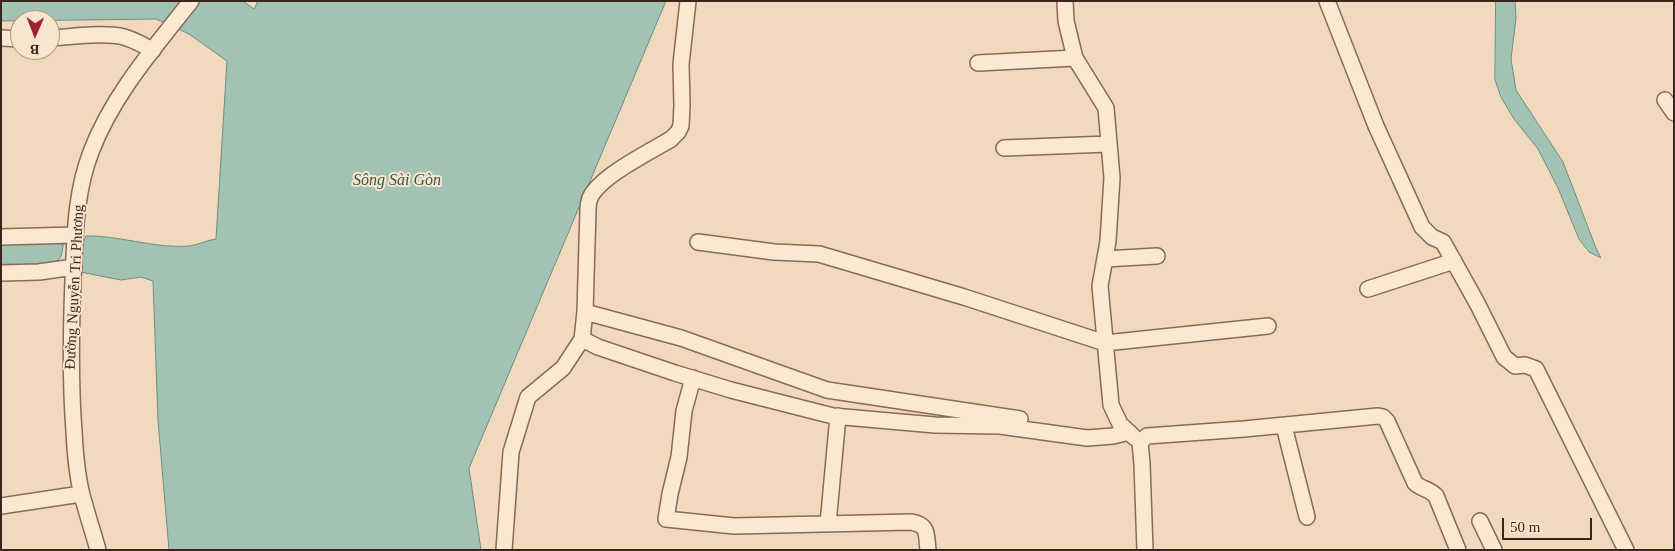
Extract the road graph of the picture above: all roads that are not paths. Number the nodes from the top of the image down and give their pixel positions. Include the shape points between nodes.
1 (191, 1) edge
2 (688, 1) edge
3 (1065, 1) edge
4 (1328, 1) edge
5 (60, 38) edge
6 (156, 46) junction
7 (1074, 58) junction
8 (978, 63) dead end
9 (1665, 100) dead end
10 (1674, 113) edge
11 (1108, 144) junction
12 (1004, 148) dead end
13 (75, 235) junction
14 (1, 237) edge
15 (698, 242) dead end
16 (1157, 256) dead end
17 (1105, 260) junction
18 (1454, 261) junction
19 (74, 267) junction
20 (1, 273) edge
21 (1368, 289) dead end
22 (585, 312) junction
23 (1268, 326) dead end
24 (582, 339) junction
25 (1105, 343) junction
26 (693, 378) junction
27 (838, 416) junction
28 (1284, 426) junction
29 (1130, 433) junction
30 (82, 494) junction
31 (1, 506) edge
32 (1307, 517) dead end
33 (1480, 521) dead end
34 (828, 524) junction
35 (98, 550) edge
36 (504, 550) edge
37 (928, 550) edge
38 (1145, 550) edge
39 (1458, 550) edge
40 (1494, 550) edge
41 (1626, 550) edge

1 - 6 street, Đường Nguyễn Tri Phương
2 - 22 street via 681,64 681,126 671,139 611,175 590,198
3 - 7 street
4 - 18 street via 1376,126 1422,227 1443,242
5 - 6 street via 122,37
6 - 13 street, Đường Nguyễn Tri Phương via 107,117 91,151 78,201
7 - 8 street
7 - 11 street via 1106,108
9 - 10 street
11 - 12 street
11 - 17 street via 1112,178
13 - 14 street
13 - 19 street, Đường Nguyễn Tri Phương
15 - 25 street via 819,254
16 - 17 street
17 - 25 street via 1100,286
18 - 21 street
18 - 41 street via 1504,357 1515,366 1536,369
19 - 20 street
19 - 30 street, Đường Nguyễn Tri Phương via 71,386
22 - 24 street
22 - 29 street via 680,338 827,390
23 - 25 street
24 - 26 street
24 - 36 street via 563,368 528,397 525,404 511,452
25 - 29 street via 1110,406
26 - 27 street
26 - 34 street via 684,411 679,457 666,519 734,526
27 - 29 street via 935,426 1000,426 1086,438
27 - 34 street
28 - 29 street via 1147,436
28 - 32 street
28 - 39 street via 1383,417 1415,484 1436,496
29 - 38 street via 1142,464
30 - 31 street
30 - 35 street, Đường Nguyễn Tri Phương
33 - 40 street
34 - 37 street via 919,523 925,530

